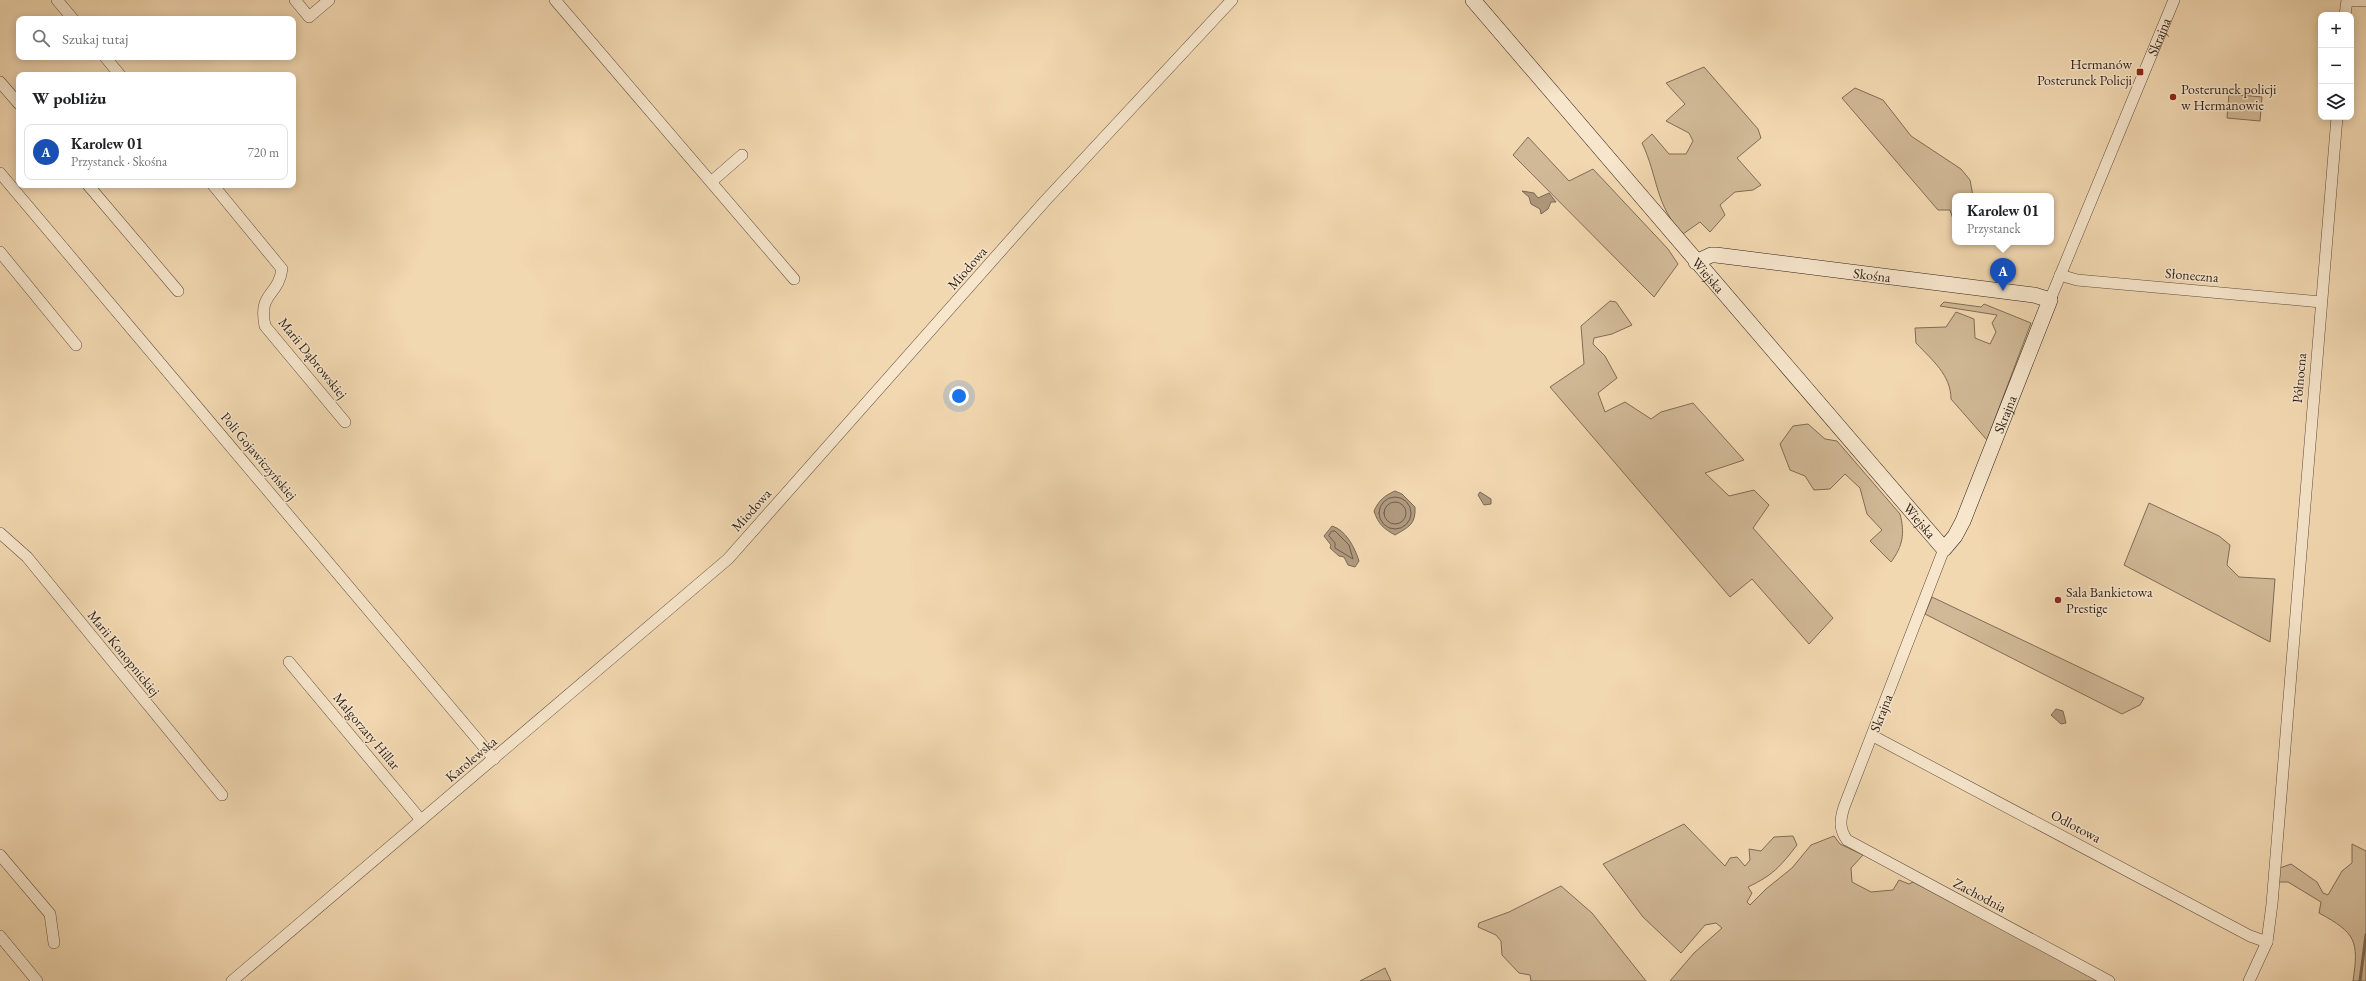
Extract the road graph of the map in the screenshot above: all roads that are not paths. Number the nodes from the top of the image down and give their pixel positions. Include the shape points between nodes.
1 (57, 0) edge
2 (295, 0) edge
3 (329, 0) edge
4 (555, 0) edge
5 (1232, 0) edge
6 (1473, 0) edge
7 (2174, 0) edge
8 (2347, 0) edge
9 (2366, 1) edge
10 (2346, 12) edge
11 (70, 16) edge
12 (108, 60) edge
13 (118, 72) edge
14 (0, 82) edge
15 (16, 101) edge
16 (2337, 120) edge
17 (742, 155) dead end
18 (0, 173) edge
19 (711, 182) junction
20 (91, 188) edge
21 (215, 188) edge
22 (0, 252) edge
23 (1696, 262) junction
24 (2060, 275) junction
25 (794, 279) dead end
26 (178, 291) dead end
27 (2050, 300) junction
28 (2321, 302) junction
29 (76, 345) dead end
30 (345, 422) dead end
31 (0, 533) edge
32 (1944, 549) junction
33 (728, 558) joint
34 (289, 662) dead end
35 (1873, 736) junction
36 (494, 759) junction
37 (222, 795) dead end
38 (421, 820) junction
39 (1841, 829) joint
40 (0, 855) edge
41 (0, 936) edge
42 (2267, 942) junction
43 (54, 943) dead end
44 (37, 981) edge
45 (232, 981) edge
46 (2109, 981) edge
47 (2249, 981) edge

1 - 11 street
2 - 3 street via 309,17
4 - 19 street
5 - 33 street, Miodowa via 1045,201
6 - 23 street, Wiejska
7 - 24 street, Skrajna
8 - 9 street
8 - 10 street
12 - 13 street
14 - 15 street
16 - 28 street, Północna
17 - 19 street
18 - 36 street, Poli Gojawiczyńskiej
19 - 25 street
20 - 26 street
21 - 30 street, Marii Dąbrowskiej via 282,269 280,280 264,302 265,326
22 - 29 street
23 - 27 street, Skośna via 1716,255 2034,295
23 - 32 street, Wiejska
24 - 27 street, Skrajna
24 - 28 street, Słoneczna via 2077,280
27 - 32 street, Skrajna via 1963,520 1955,536
28 - 42 street, Północna
31 - 37 street, Marii Konopnickiej via 26,557
32 - 35 street, Skrajna
33 - 36 street, Karolewska
34 - 38 street, Małgorzaty Hillar
35 - 39 street, Skrajna via 1844,807
35 - 42 street, Odlotowa via 2250,936
36 - 38 street, Karolewska
38 - 45 street, Karolewska
39 - 46 street, Zachodnia via 1847,840 1864,850
40 - 43 street via 50,914
41 - 44 street
42 - 47 street, Północna

